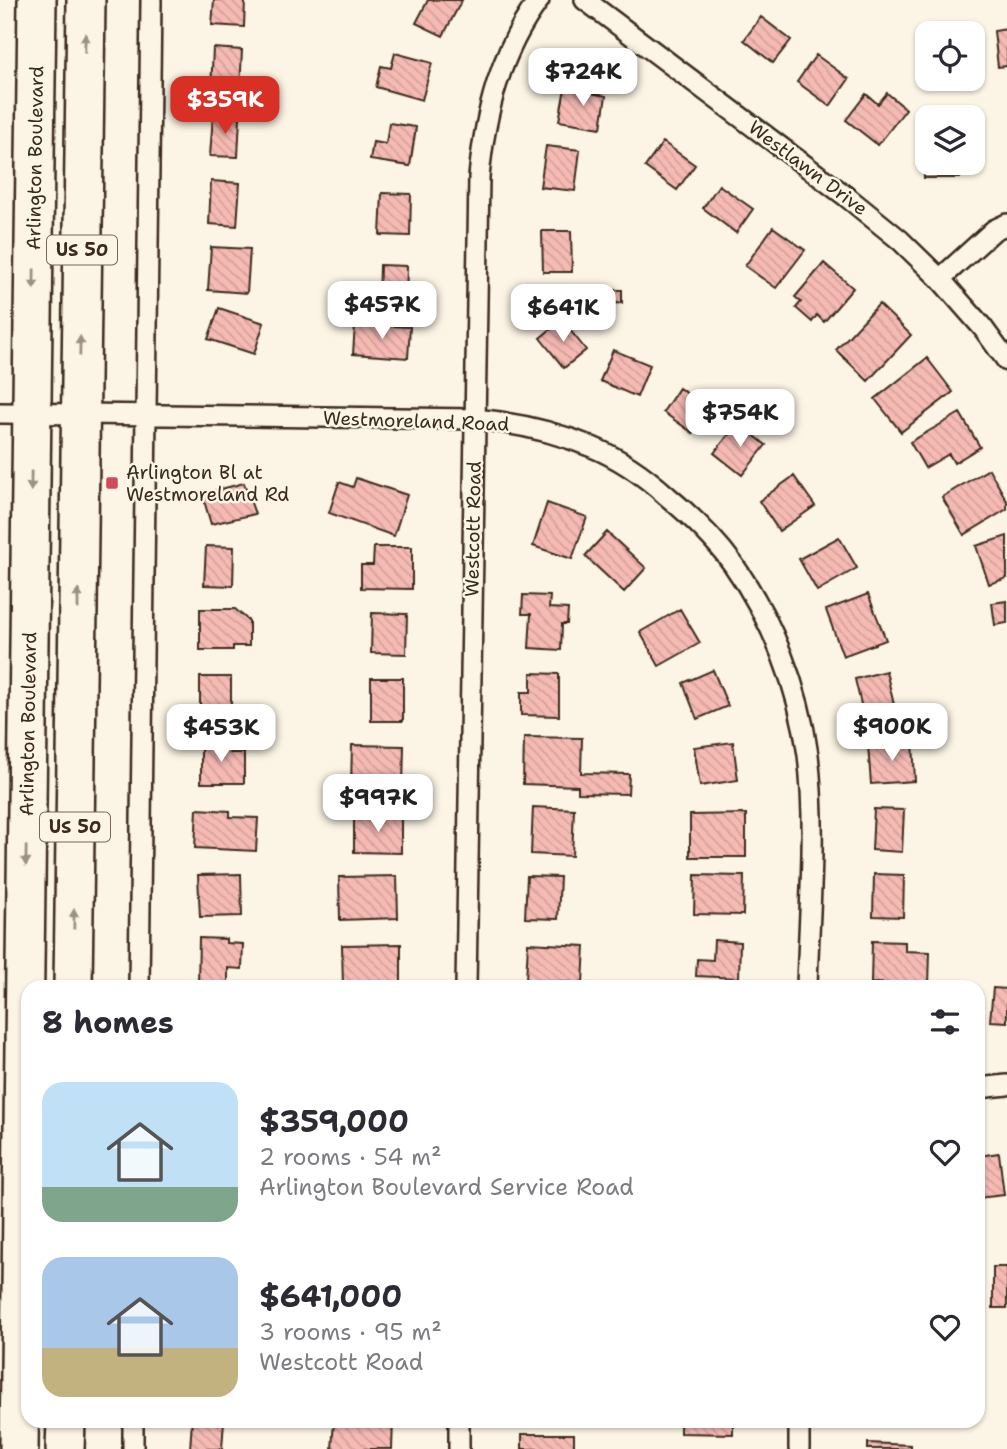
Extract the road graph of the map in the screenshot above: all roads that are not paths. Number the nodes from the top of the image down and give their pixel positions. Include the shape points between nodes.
1 (37, 0) edge
2 (86, 0) edge
3 (151, 0) edge
4 (539, 0) edge
5 (585, 0) edge
6 (1007, 224) edge
7 (940, 279) junction
8 (1007, 361) edge
9 (16, 413) edge
10 (79, 414) junction
11 (148, 414) junction
12 (475, 419) junction
13 (73, 980) edge
14 (139, 980) edge
15 (466, 980) edge
16 (807, 980) edge
17 (1007, 1085) edge
18 (985, 1087) edge
19 (17, 1200) edge
20 (66, 1428) edge
21 (133, 1428) edge
22 (459, 1428) edge
23 (799, 1428) edge
24 (19, 1449) edge
25 (65, 1449) edge
26 (133, 1449) edge
27 (459, 1449) edge
28 (799, 1449) edge

1 -> 9 highway, Arlington Boulevard / US 50
10 -> 2 highway, US 50
3 - 11 street
4 - 12 street, Westcott Road via 510,48 483,133 478,177
5 - 7 street, Westlawn Drive via 847,197
6 - 7 street
7 - 8 street, Westlawn Drive
9 - 10 street, Westmoreland Road
9 -> 19 highway, Arlington Boulevard / US 50
10 - 11 street, Westmoreland Road
13 -> 10 highway, US 50
11 - 12 street, Westmoreland Road
11 - 14 street
12 - 15 street, Westcott Road
12 - 16 street, Westmoreland Road via 551,432 595,447 634,470 691,516 733,563 759,606 781,652 807,752 812,800
17 - 18 street
19 - 24 highway, Arlington Boulevard / US 50
20 - 25 highway
21 - 26 street
22 - 27 street
23 - 28 street

